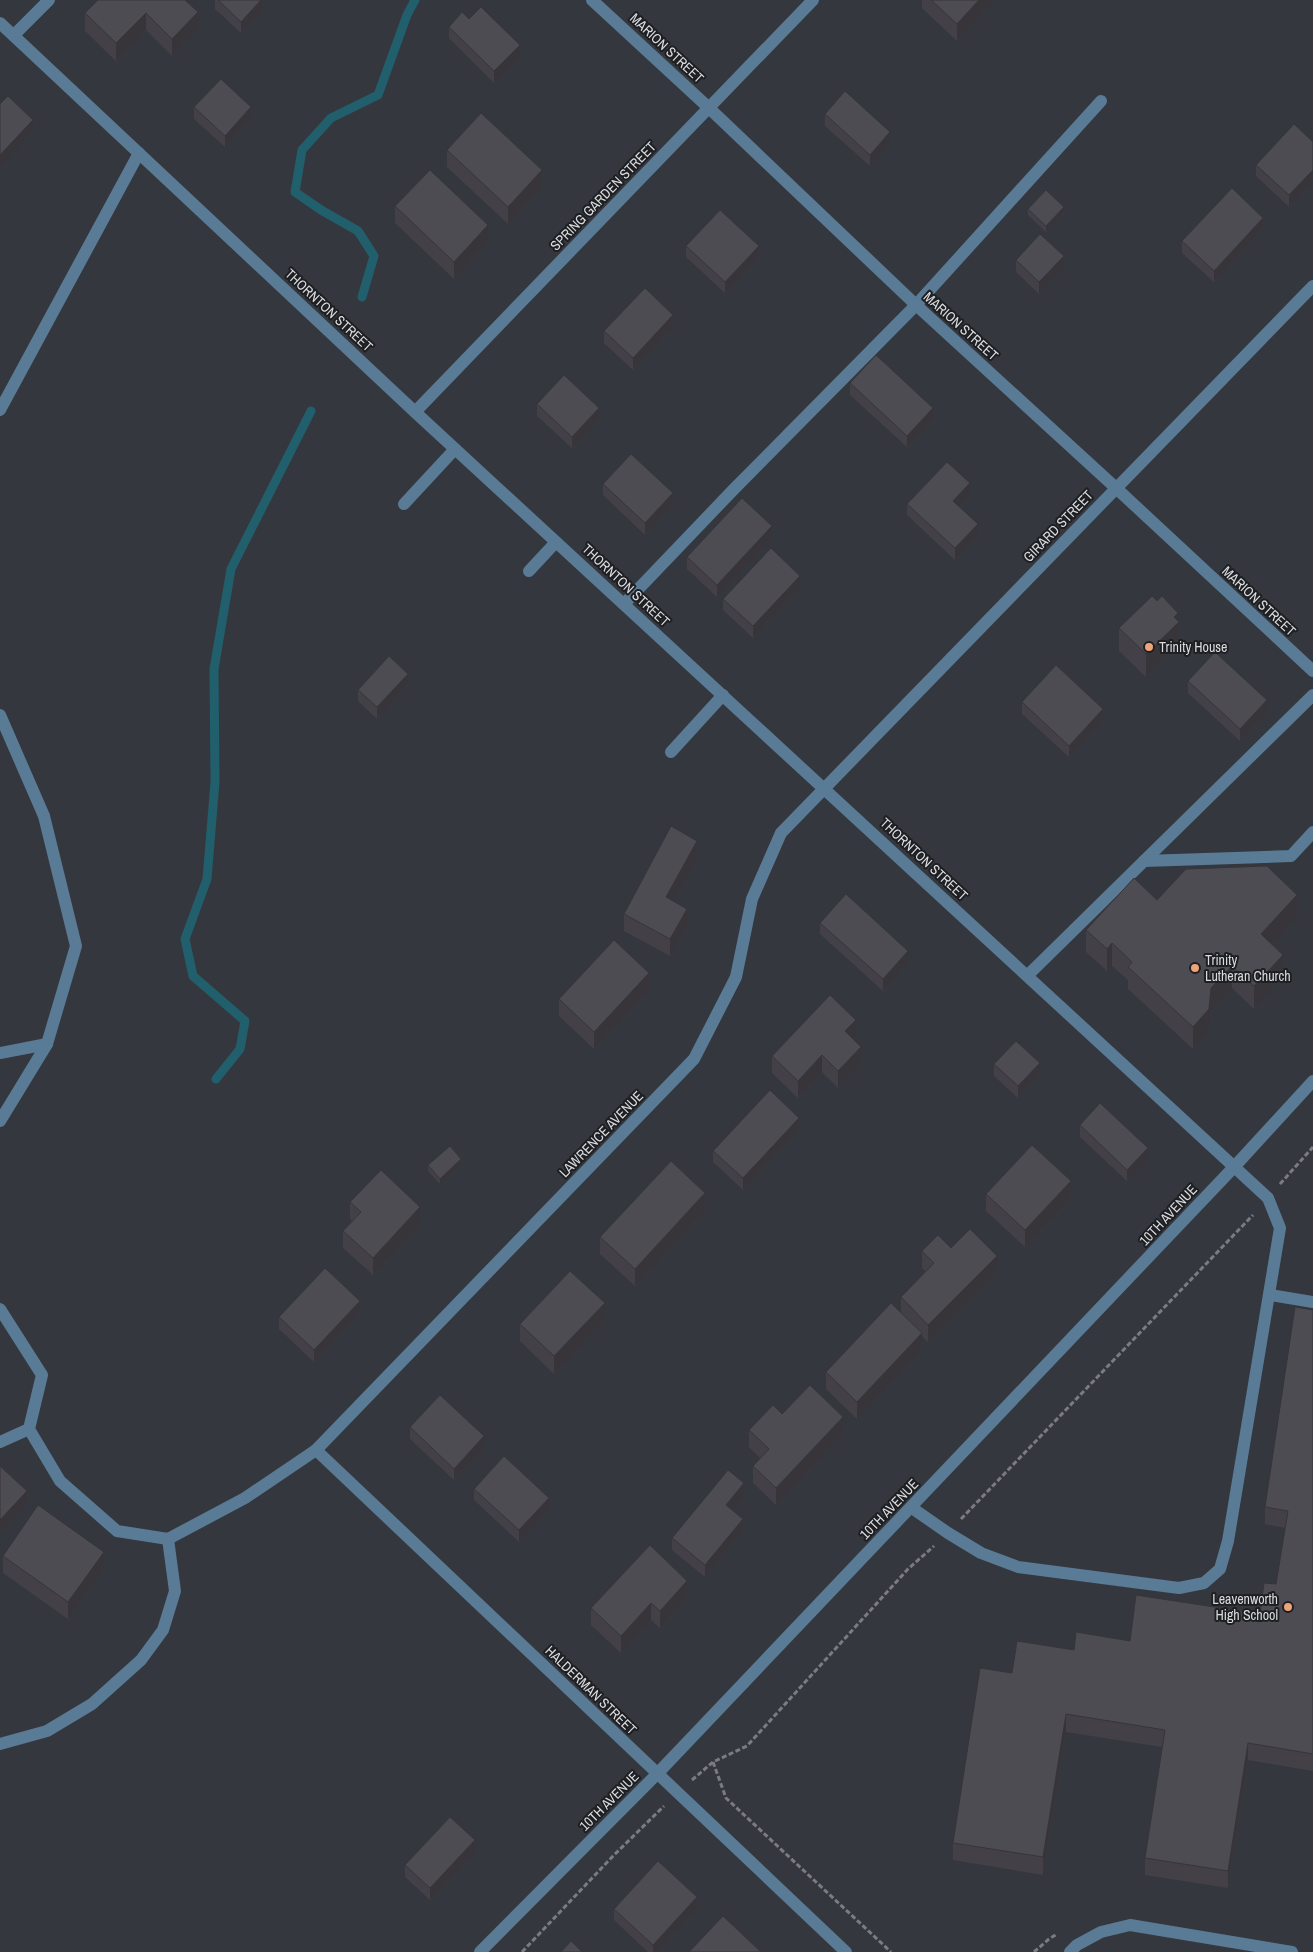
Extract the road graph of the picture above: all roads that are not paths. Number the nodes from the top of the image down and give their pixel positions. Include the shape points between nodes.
1 (49, 0) edge
2 (592, 0) edge
3 (813, 0) edge
4 (0, 23) edge
5 (14, 36) junction
6 (1102, 101) dead end
7 (709, 108) junction
8 (139, 153) junction
9 (1313, 286) edge
10 (916, 306) junction
11 (0, 410) edge
12 (415, 412) junction
13 (455, 449) junction
14 (1116, 488) junction
15 (404, 504) dead end
16 (556, 542) junction
17 (529, 571) dead end
18 (624, 604) junction
19 (1313, 671) edge
20 (723, 695) junction
21 (1313, 695) edge
22 (0, 715) edge
23 (671, 752) dead end
24 (824, 787) junction
25 (1313, 832) edge
26 (1144, 861) junction
27 (1028, 975) junction
28 (47, 1044) junction
29 (0, 1053) edge
30 (1313, 1081) edge
31 (0, 1121) edge
32 (1235, 1166) junction
33 (1270, 1295) junction
34 (1313, 1302) edge
35 (0, 1309) edge
36 (29, 1429) junction
37 (0, 1442) edge
38 (316, 1450) junction
39 (912, 1508) junction
40 (168, 1539) junction
41 (0, 1744) edge
42 (657, 1774) junction
43 (480, 1952) edge
44 (846, 1952) edge
45 (1070, 1952) edge
46 (1292, 1952) edge

1 - 5 street
2 - 7 street, MARION STREET
3 - 7 street, SPRING GARDEN STREET
4 - 5 street, THORNTON STREET
5 - 8 street, THORNTON STREET
6 - 10 street
7 - 10 street, MARION STREET
7 - 12 street, SPRING GARDEN STREET
8 - 11 street
8 - 12 street, THORNTON STREET
9 - 14 street, GIRARD STREET
10 - 14 street, MARION STREET
10 - 18 street
12 - 13 street, THORNTON STREET
13 - 15 street
13 - 16 street, THORNTON STREET
14 - 19 street, MARION STREET
14 - 24 street, GIRARD STREET
16 - 17 street
16 - 18 street, THORNTON STREET
18 - 20 street, THORNTON STREET
20 - 23 street
20 - 24 street, THORNTON STREET
21 - 26 street
22 - 28 street via 44,816 76,946
24 - 27 street, THORNTON STREET
24 - 38 street, LAWRENCE AVENUE via 781,833 752,899 736,977 694,1059
25 - 26 street via 1290,856
26 - 27 street
27 - 32 street, THORNTON STREET
28 - 29 street
28 - 31 street
30 - 32 street, 10TH AVENUE
32 - 33 street, THORNTON STREET via 1268,1198 1280,1228
32 - 39 street, 10TH AVENUE
33 - 34 street
33 - 39 street via 1228,1542 1220,1569 1204,1583 1179,1588 1018,1567 981,1553
35 - 36 street via 42,1375
36 - 37 street
36 - 40 street via 60,1481 117,1532
38 - 40 street, LAWRENCE AVENUE via 245,1498
38 - 42 street, HALDERMAN STREET
39 - 42 street, 10TH AVENUE
40 - 41 street via 175,1590 163,1630 141,1660 92,1704 47,1732
42 - 43 street, 10TH AVENUE
42 - 44 street, HALDERMAN STREET
45 - 46 street via 1100,1932 1130,1925

